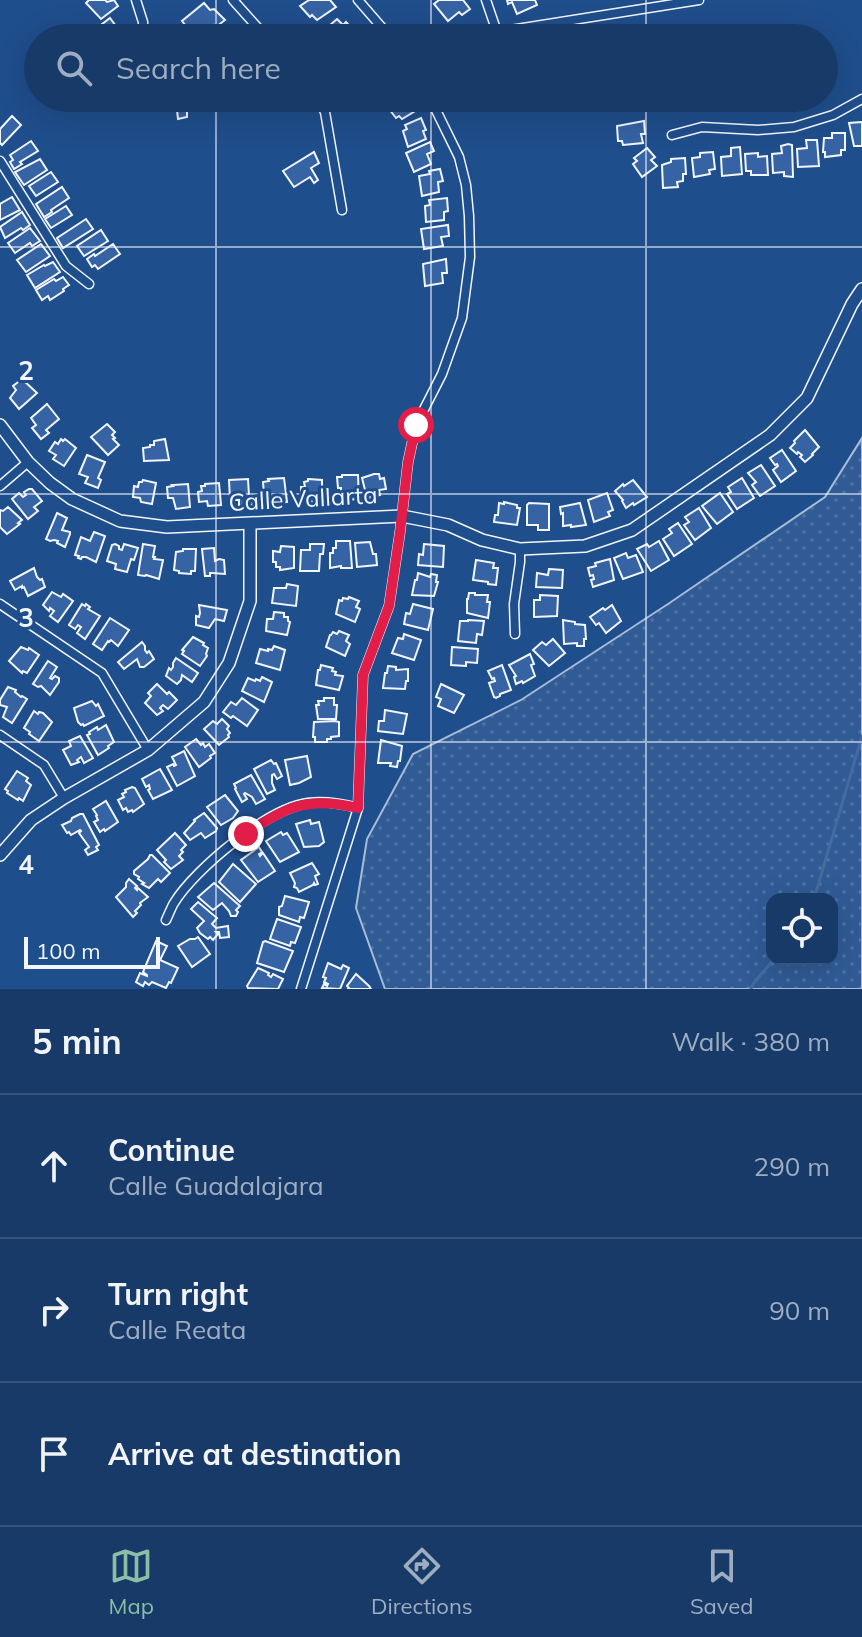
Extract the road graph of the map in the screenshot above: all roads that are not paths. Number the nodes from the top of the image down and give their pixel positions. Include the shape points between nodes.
1 (136, 0) edge
2 (233, 0) edge
3 (358, 0) edge
4 (486, 0) edge
5 (699, 0) edge
6 (143, 24) edge
7 (254, 24) edge
8 (379, 24) edge
9 (494, 24) edge
10 (548, 24) edge
11 (862, 99) edge
12 (325, 112) edge
13 (437, 112) edge
14 (672, 135) dead end
15 (0, 161) edge
16 (342, 210) dead end
17 (89, 284) dead end
18 (862, 289) edge
19 (0, 425) edge
20 (28, 462) junction
21 (0, 486) edge
22 (402, 516) junction
23 (250, 524) junction
24 (520, 549) junction
25 (0, 604) edge
26 (515, 634) dead end
27 (0, 735) edge
28 (148, 750) junction
29 (64, 798) junction
30 (358, 808) junction
31 (0, 855) edge
32 (166, 920) dead end
33 (301, 989) edge

1 - 6 street
2 - 7 street
3 - 8 street
4 - 9 street
5 - 10 street
11 - 14 street via 794,127 702,127
12 - 16 street
13 - 22 street via 466,185 470,257 462,318 416,425
15 - 17 street via 66,266
18 - 24 street, Calle Vallarta via 807,398 770,435 632,530 585,546
19 - 20 street, Calle Vallarta
20 - 21 street
20 - 23 street, Calle Vallarta via 72,499 120,521 167,527
22 - 23 street, Calle Vallarta
22 - 24 street, Calle Vallarta
22 - 30 street via 389,606 363,675
23 - 28 street via 250,601 229,663 204,702
24 - 26 street
25 - 28 street via 102,673
27 - 29 street via 44,765
28 - 29 street
29 - 31 street via 31,820
30 - 32 street via 308,803 264,821 198,873
30 - 33 street

